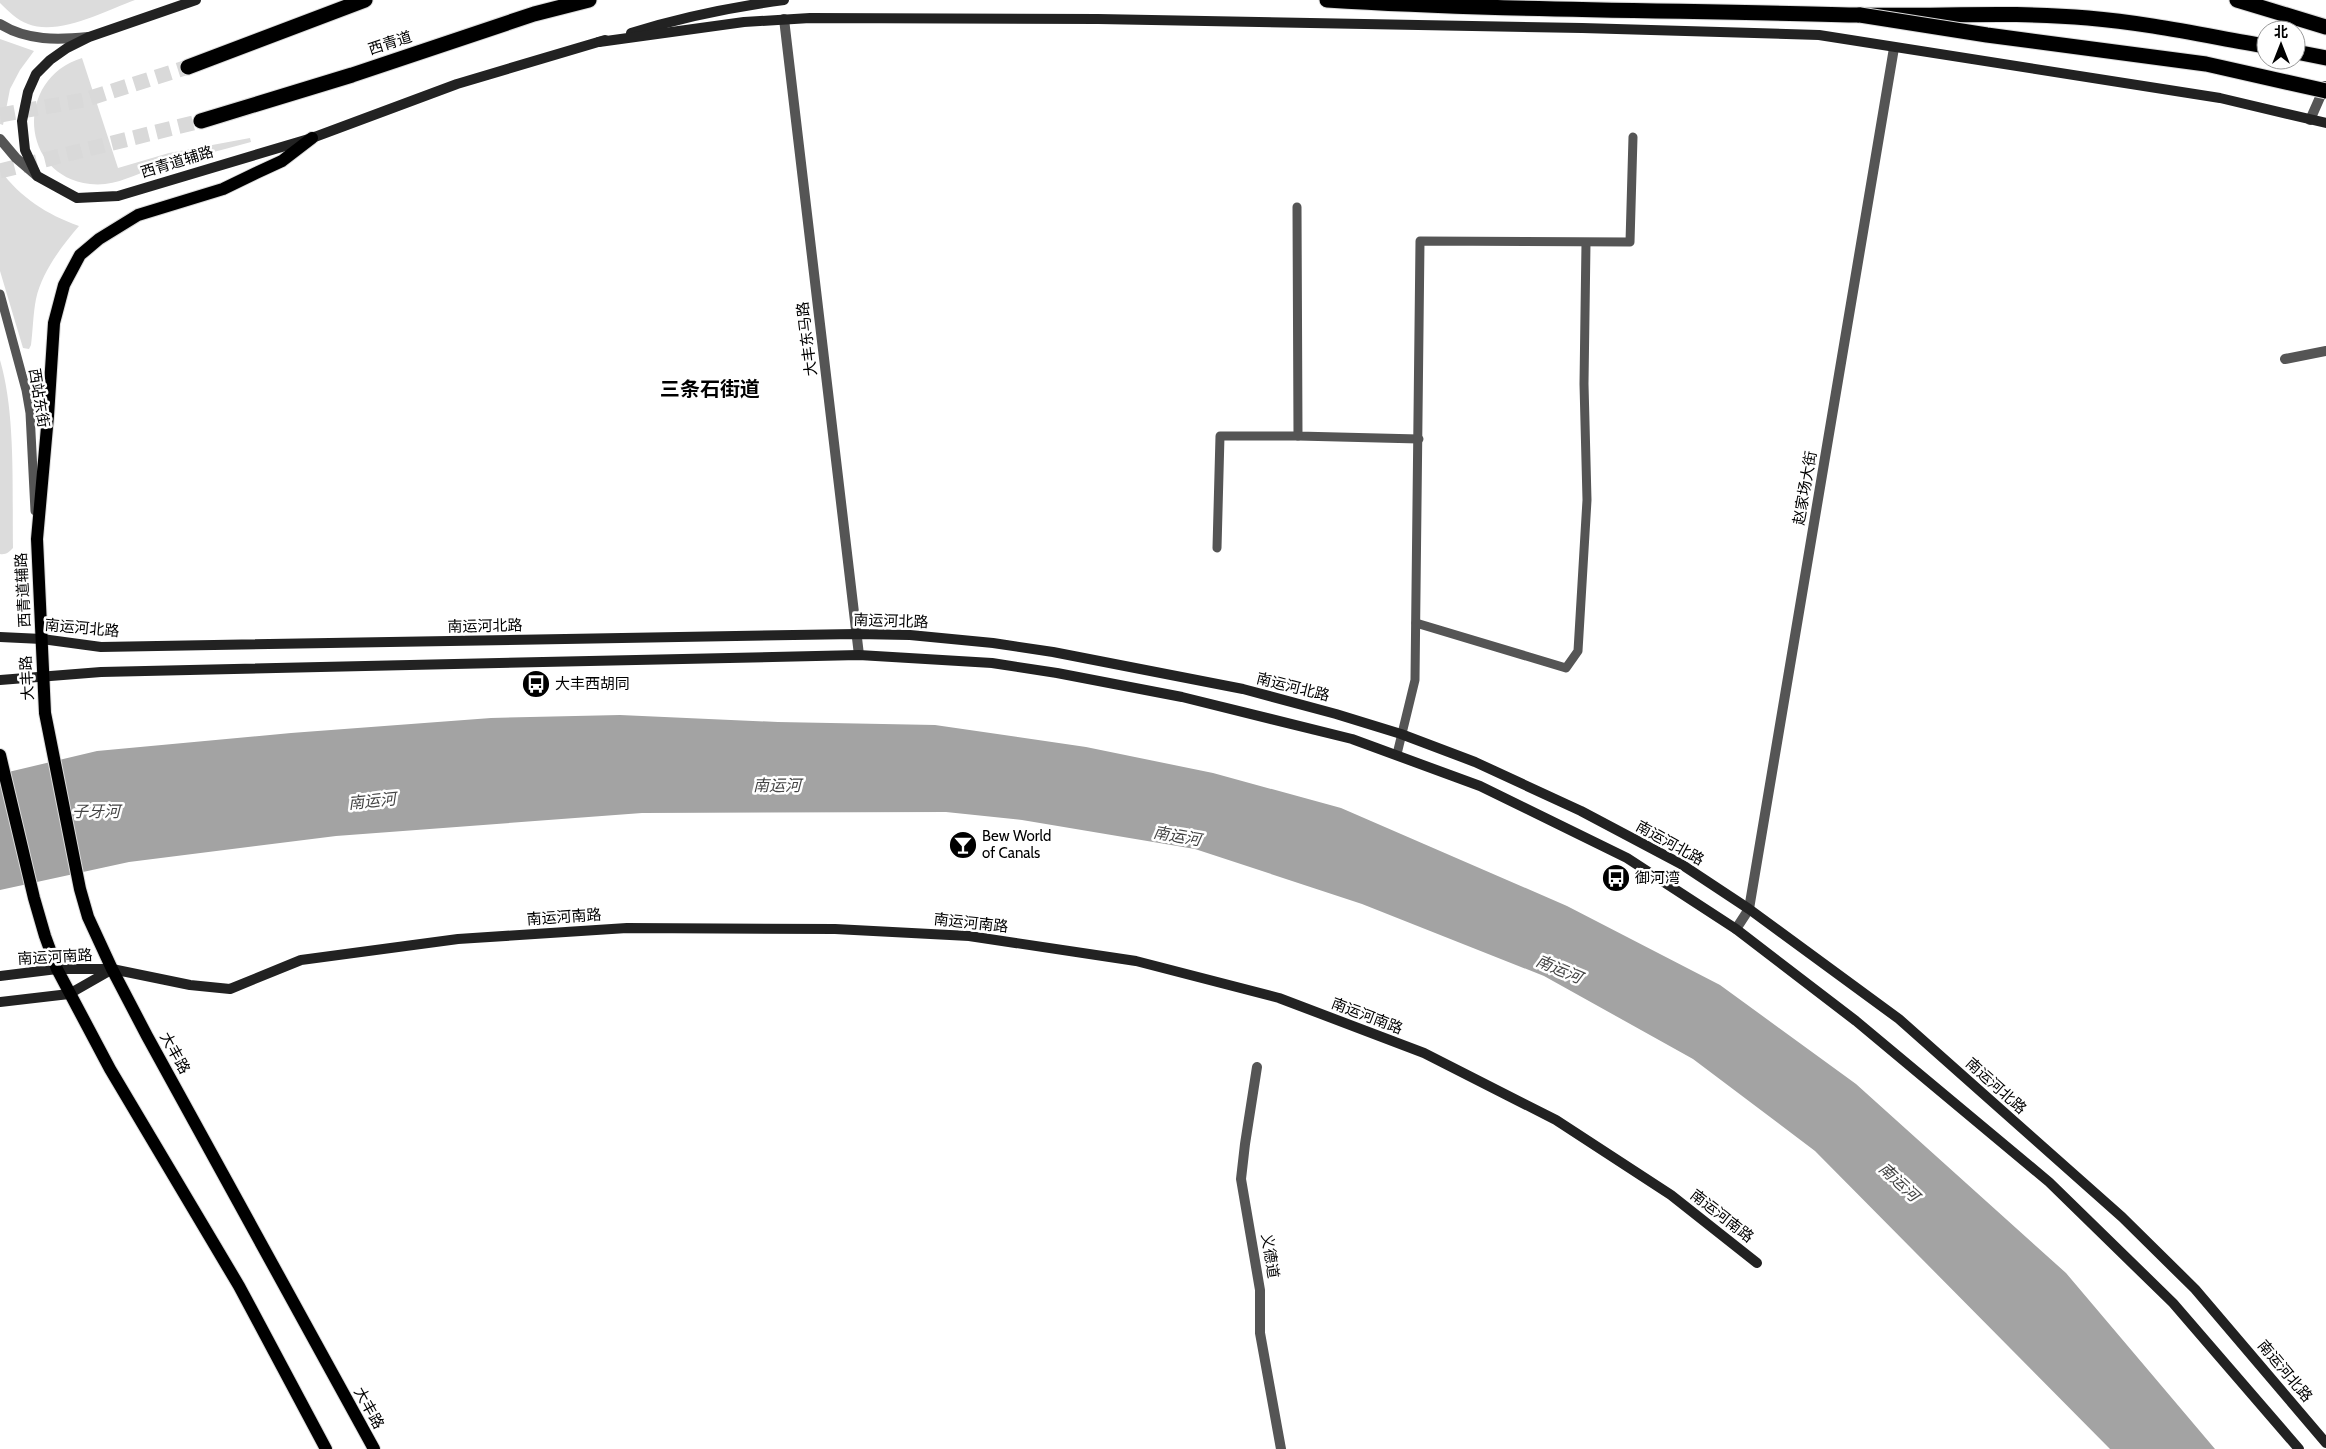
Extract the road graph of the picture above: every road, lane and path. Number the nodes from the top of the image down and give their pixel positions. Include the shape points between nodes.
1 (196, 0) edge
2 (365, 0) edge
3 (590, 0) edge
4 (784, 0) edge
5 (1327, 0) edge
6 (2237, 0) edge
7 (1860, 15) junction
8 (784, 20) junction
9 (0, 24) edge
10 (2326, 27) edge
11 (89, 37) junction
12 (599, 42) junction
13 (2256, 44) edge
14 (1894, 48) junction
15 (2306, 54) edge
16 (2326, 58) edge
17 (188, 67) tunnel mouth
18 (2326, 84) edge
19 (2326, 91) edge
20 (2310, 120) junction
21 (201, 121) tunnel mouth
22 (2326, 123) edge
23 (1633, 137) dead end
24 (312, 138) junction
25 (0, 139) edge
26 (37, 176) junction
27 (1297, 207) dead end
28 (1586, 243) junction
29 (0, 294) edge
30 (2326, 350) edge
31 (2285, 359) dead end
32 (1298, 436) junction
33 (1418, 439) junction
34 (37, 539) junction
35 (1217, 548) dead end
36 (1416, 623) junction
37 (856, 634) junction
38 (0, 637) edge
39 (42, 639) junction
40 (858, 655) junction
41 (42, 675) junction
42 (0, 680) edge
43 (1401, 734) junction
44 (1397, 754) junction
45 (0, 755) edge
46 (1750, 909) junction
47 (1736, 929) junction
48 (57, 969) junction
49 (112, 969) junction
50 (0, 976) edge
51 (69, 994) junction
52 (0, 1002) edge
53 (1257, 1067) dead end
54 (1758, 1263) dead end
55 (2326, 1444) edge
56 (326, 1449) edge
57 (374, 1449) edge
58 (1281, 1449) edge
59 (2299, 1449) edge

1 - 11 street
2 - 17 highway
3 - 21 highway, 西青道 via 534,14
4 - 12 street via 670,21
5 - 7 highway via 1579,10
6 - 10 highway
7 - 13 highway, bridge via 2012,14 2088,18
7 - 19 highway, bridge via 2206,64
8 - 12 street via 744,22
8 - 14 street via 1088,19 1592,28 1819,35
8 - 37 street, 大丰东马路
9 - 11 street via 16,32 49,39
11 - 26 street via 50,60 36,74 28,92 22,121 23,136 29,161
12 - 24 street, 西青道辅路 via 457,84
14 - 20 street via 2220,98
14 - 46 street, 赵家场大街
15 - 16 highway
18 - 20 street
20 - 22 street
23 - 28 lane via 1630,242
24 - 26 street, 西青道辅路 via 118,196 77,198
24 - 34 main road, 西青道辅路 via 282,160 223,189 138,215 80,255 64,286 54,323
25 - 26 street
27 - 32 lane
28 - 33 lane via 1420,241
28 - 36 lane via 1584,384 1587,500 1578,651 1566,668
29 - 34 lane, 西站东街 via 30,414
30 - 31 street
32 - 33 lane
32 - 35 lane via 1220,436
33 - 36 lane
34 - 39 main road, 西青道辅路
36 - 43 lane via 1414,680
37 - 39 street, 南运河北路 via 101,648
37 - 40 street, 大丰东马路
37 - 43 street, 南运河北路 via 993,643 1053,652 1243,690
38 - 39 street, 南运河北路
39 - 41 main road, 大丰路
40 - 41 street
40 - 44 street via 992,663 1116,684 1283,721
41 - 42 street
41 - 49 main road, 大丰路 via 49,740 80,889 88,917
43 - 44 lane
43 - 46 street, 南运河北路 via 1475,762 1581,811 1681,864
44 - 47 street via 1480,786 1627,858
45 - 48 main road via 44,936
46 - 47 street, 赵家场大街
46 - 55 street, 南运河北路 via 1899,1019 2122,1217 2195,1289
47 - 59 street via 1856,1020 2049,1182 2172,1303
48 - 49 street, 南运河南路
48 - 50 street, 南运河南路
48 - 51 main road
49 - 51 street, 南运河南路
49 - 54 street, 南运河南路 via 190,985 230,988 301,960 458,939 627,928 835,929 969,936 1136,961 1279,998 1424,1053 1556,1120 1671,1195
49 - 57 main road, 大丰路
51 - 52 street, 南运河南路
51 - 56 main road via 238,1286
53 - 58 street, 义德道 via 1241,1179 1260,1290 1260,1333

